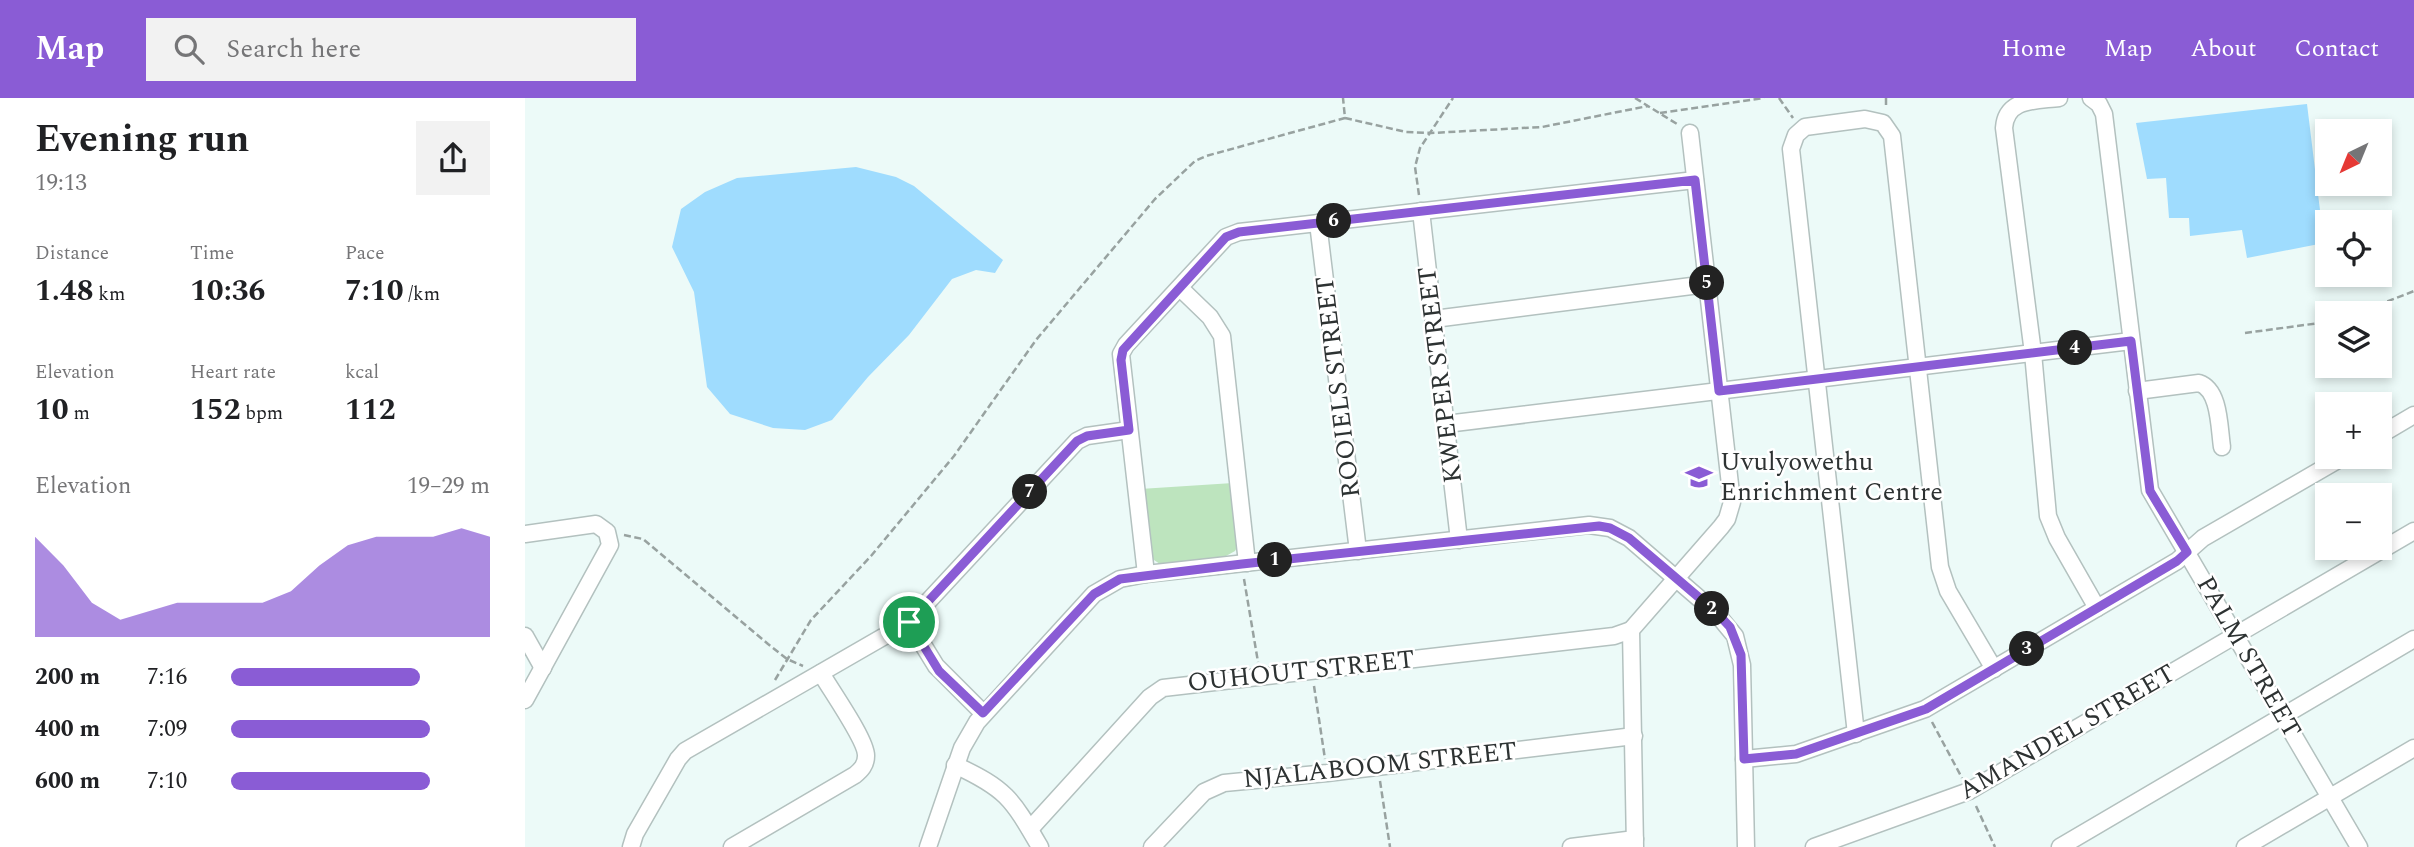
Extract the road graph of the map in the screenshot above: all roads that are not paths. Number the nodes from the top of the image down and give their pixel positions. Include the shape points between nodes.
1 (2059, 98) edge
2 (2091, 98) edge
3 (1690, 133) road end
4 (1695, 180) junction
5 (1422, 211) junction
6 (1318, 223) junction
7 (1707, 284) junction
8 (1180, 288) junction
9 (1434, 318) junction
10 (2131, 341) junction
11 (2033, 353) junction
12 (1917, 367) junction
13 (1817, 379) junction
14 (1719, 391) junction
15 (2137, 391) junction
16 (2414, 415) edge
17 (1446, 424) junction
18 (2392, 428) edge
19 (1129, 430) junction
20 (2222, 447) dead end
21 (2322, 469) edge
22 (2414, 531) edge
23 (525, 534) edge
24 (1459, 540) junction
25 (1358, 551) junction
26 (2187, 552) junction
27 (1245, 563) junction
28 (1146, 574) junction
29 (1675, 577) junction
30 (2097, 608) junction
31 (909, 622) junction
32 (1631, 630) junction
33 (2235, 635) junction
34 (525, 636) edge
35 (2414, 639) edge
36 (543, 668) junction
37 (1994, 669) junction
38 (821, 673) junction
39 (525, 700) edge
40 (983, 713) junction
41 (2283, 716) junction
42 (1856, 734) junction
43 (1634, 736) junction
44 (2414, 748) edge
45 (1744, 759) junction
46 (955, 765) junction
47 (2330, 797) junction
48 (1030, 829) junction
49 (1635, 843) edge
50 (631, 847) edge
51 (731, 847) edge
52 (928, 847) edge
53 (1041, 847) edge
54 (1152, 847) edge
55 (1571, 847) edge
56 (1746, 847) edge
57 (1814, 847) edge
58 (2060, 847) edge
59 (2245, 847) edge
60 (2359, 847) edge

1 - 11 street via 2017,104 2004,124
2 - 10 street via 2104,114
3 - 4 street
4 - 5 street
4 - 7 street
5 - 6 street
5 - 9 street, KWEPER STREET
6 - 8 street via 1232,234
6 - 25 street, ROOIELS STREET
7 - 9 street
7 - 14 street
8 - 19 street via 1121,354
8 - 27 street via 1222,336
9 - 17 street, KWEPER STREET
10 - 11 street
10 - 15 street
11 - 12 street
11 - 30 street via 2048,516
12 - 13 street
12 - 13 street via 1893,142 1879,121 1865,119 1801,129 1791,149
12 - 37 street via 1942,577
13 - 14 street
13 - 42 street
14 - 17 street
14 - 29 street via 1730,511
15 - 20 street via 2199,383 2207,386 2213,395
15 - 26 street via 2150,491
16 - 18 street
17 - 24 street, KWEPER STREET
19 - 28 street
19 - 31 street via 1077,441
21 - 26 street, PALM STREET via 2203,538
22 - 33 street, AMANDEL STREET
23 - 36 street via 591,523 607,532 610,540
24 - 25 street
24 - 29 street via 1599,526 1629,538
25 - 27 street
26 - 30 street
26 - 33 street, PALM STREET
27 - 28 street
28 - 40 street via 1120,579 1094,594
29 - 32 street
29 - 45 street via 1723,620 1739,645
30 - 37 street
31 - 38 street
31 - 40 street via 939,671
32 - 43 street
32 - 48 street, OUHOUT STREET via 1614,636 1171,685 1157,692
33 - 41 street, PALM STREET
33 - 57 street, AMANDEL STREET via 1969,791
34 - 36 street
35 - 41 street
36 - 39 street
37 - 42 street via 1934,704
38 - 50 street via 685,751
38 - 51 street via 863,743 865,764 855,775
40 - 46 street
41 - 47 street, PALM STREET
41 - 58 street
42 - 45 street via 1796,754
43 - 49 street
43 - 54 street, NJALABOOM STREET via 1217,785
44 - 47 street
45 - 56 street
46 - 48 street via 1007,795
46 - 52 street
47 - 59 street
47 - 60 street, PALM STREET
48 - 53 street
49 - 55 street

